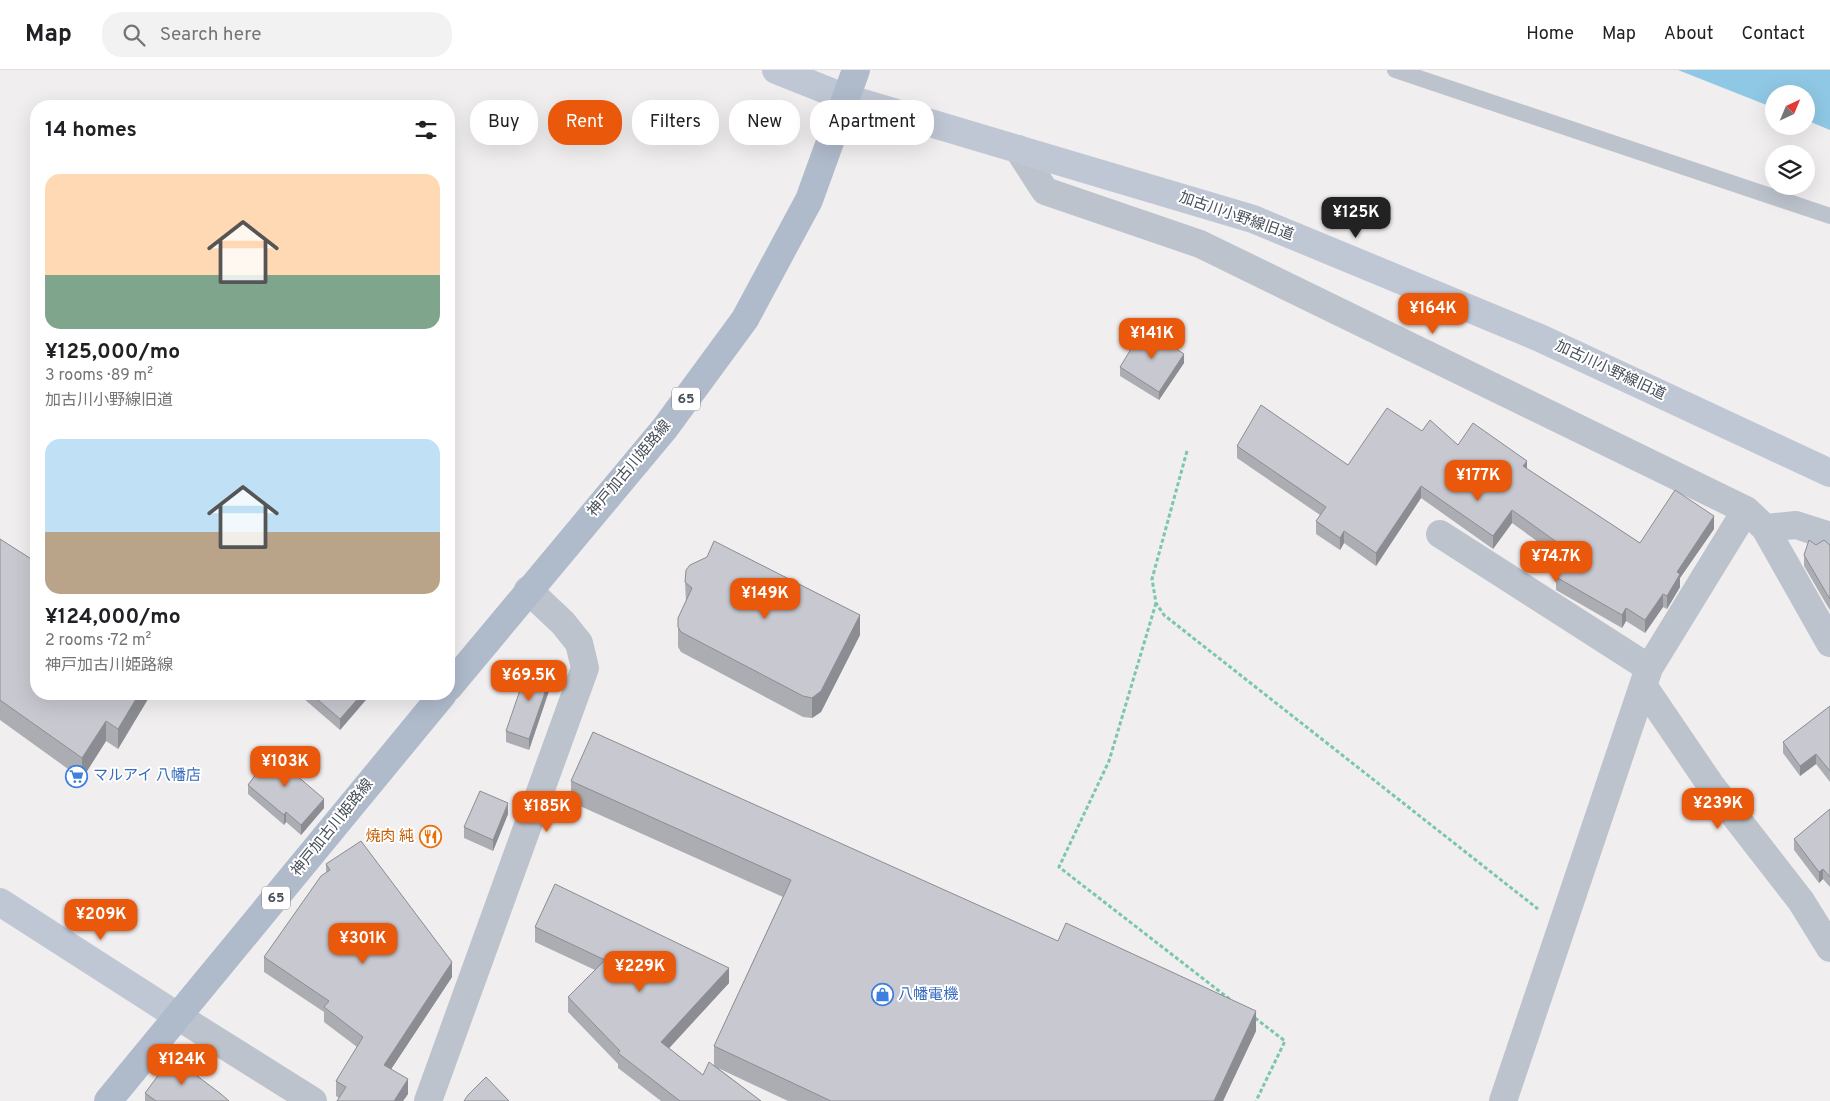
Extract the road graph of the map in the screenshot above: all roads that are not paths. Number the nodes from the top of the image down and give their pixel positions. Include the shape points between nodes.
1 (776, 70) edge
2 (856, 70) edge
3 (1395, 70) edge
4 (846, 98) junction
5 (1018, 149) junction
6 (1830, 216) edge
7 (1830, 473) edge
8 (1746, 510) junction
9 (1765, 528) junction
10 (1440, 534) dead end
11 (1830, 536) edge
12 (528, 590) junction
13 (1830, 643) edge
14 (1646, 678) junction
15 (455, 680) edge
16 (438, 700) edge
17 (0, 902) edge
18 (1830, 948) edge
19 (179, 1017) junction
20 (108, 1101) edge
21 (313, 1101) edge
22 (428, 1101) edge
23 (1503, 1101) edge

1 - 4 street, 加古川小野線旧道
2 - 4 main road, 神戸加古川姫路線 / 65
3 - 6 lane
4 - 5 street, 加古川小野線旧道
4 - 12 main road, 神戸加古川姫路線 / 65 via 809,200 745,319 665,428
5 - 7 street, 加古川小野線旧道 via 1253,219 1540,338
5 - 8 street via 1045,191 1200,244
8 - 9 street
8 - 14 street
9 - 11 street via 1796,525
9 - 13 street
10 - 14 street
12 - 15 main road, 神戸加古川姫路線 / 65
12 - 22 street via 579,643 585,668
14 - 18 street via 1710,784 1801,901
14 - 23 street
16 - 19 main road, 神戸加古川姫路線 / 65
17 - 19 street
19 - 20 main road, 神戸加古川姫路線 / 65
19 - 21 street

